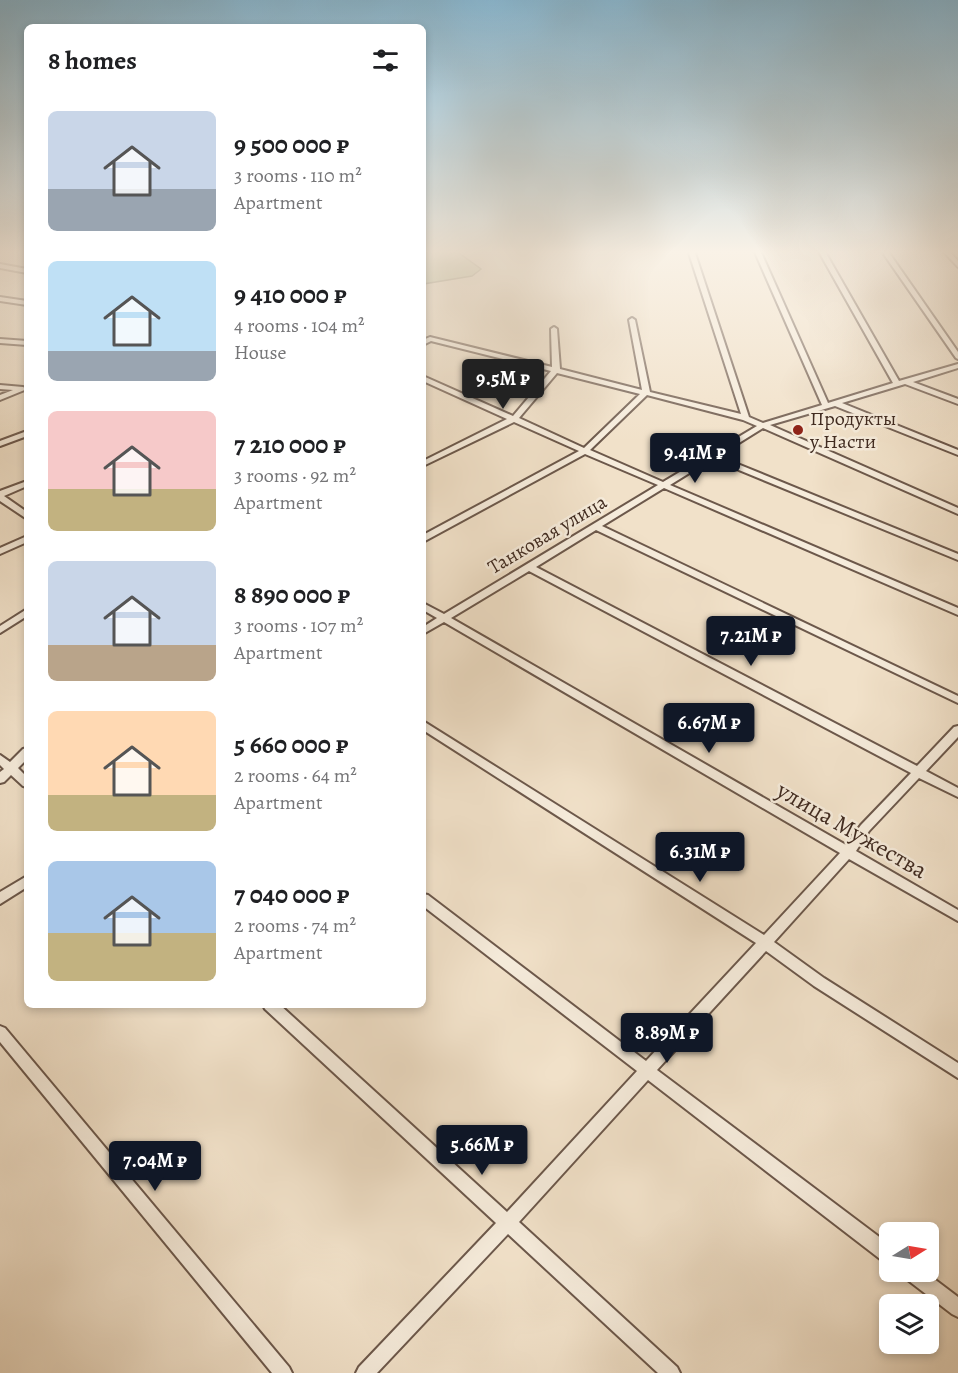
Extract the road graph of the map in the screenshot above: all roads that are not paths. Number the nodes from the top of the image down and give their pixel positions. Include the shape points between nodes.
1 (712, 314) edge
2 (788, 314) edge
3 (860, 314) edge
4 (928, 314) edge
5 (632, 320) dead end
6 (554, 329) dead end
7 (0, 341) edge
8 (427, 341) edge
9 (24, 343) edge
10 (958, 357) edge
11 (958, 366) edge
12 (556, 370) junction
13 (426, 379) edge
14 (901, 383) junction
15 (0, 387) edge
16 (646, 392) junction
17 (0, 398) edge
18 (958, 402) edge
19 (831, 404) junction
20 (515, 418) junction
21 (746, 418) junction
22 (763, 425) junction
23 (24, 434) edge
24 (0, 444) edge
25 (585, 451) junction
26 (958, 453) edge
27 (711, 456) junction
28 (426, 462) edge
29 (24, 484) edge
30 (664, 485) junction
31 (0, 495) edge
32 (958, 511) edge
33 (24, 514) edge
34 (597, 527) junction
35 (426, 537) edge
36 (24, 540) edge
37 (0, 551) edge
38 (958, 557) edge
39 (531, 568) junction
40 (426, 608) edge
41 (958, 612) edge
42 (24, 614) edge
43 (444, 618) junction
44 (0, 630) edge
45 (426, 630) edge
46 (958, 700) edge
47 (426, 727) edge
48 (958, 730) edge
49 (24, 755) edge
50 (0, 759) edge
51 (24, 761) edge
52 (10, 768) junction
53 (920, 773) junction
54 (0, 779) edge
55 (24, 780) edge
56 (958, 793) edge
57 (849, 852) junction
58 (24, 883) edge
59 (0, 899) edge
60 (426, 901) edge
61 (958, 916) edge
62 (764, 942) junction
63 (273, 1008) edge
64 (0, 1032) edge
65 (648, 1070) junction
66 (958, 1071) edge
67 (508, 1222) junction
68 (879, 1248) edge
69 (924, 1282) edge
70 (958, 1308) edge
71 (283, 1373) edge
72 (365, 1373) edge
73 (671, 1373) edge

1 - 21 street
2 - 19 street
3 - 14 street
4 - 10 street
5 - 16 street
6 - 12 street
7 - 9 street
8 - 12 street
11 - 14 street, Танковая улица
12 - 16 street
12 - 20 street
13 - 20 street
14 - 18 street
14 - 19 street, Танковая улица
15 - 17 street via 23,389
16 - 21 street
16 - 25 street
19 - 22 street, Танковая улица
19 - 26 street
20 - 25 street
20 - 28 street
21 - 22 street
22 - 27 street, Танковая улица
22 - 32 street
23 - 24 street
25 - 30 street
25 - 35 street
27 - 30 street, Танковая улица
27 - 38 street
29 - 31 street
30 - 34 street, Танковая улица
30 - 41 street
31 - 33 street
34 - 39 street, Танковая улица
34 - 46 street
36 - 37 street
39 - 43 street, Танковая улица
39 - 53 street
40 - 43 street, улица Мужества
42 - 44 street
43 - 45 street, Танковая улица
43 - 57 street, улица Мужества
47 - 62 street
48 - 53 street
49 - 52 street
50 - 52 street
51 - 52 street
52 - 54 street
52 - 55 street
53 - 56 street
53 - 57 street via 865,828
57 - 61 street, улица Мужества
57 - 62 street
58 - 59 street
60 - 65 street
62 - 65 street
62 - 66 street
63 - 67 street
64 - 71 street
65 - 67 street
65 - 68 street
67 - 72 street
67 - 73 street
69 - 70 street

